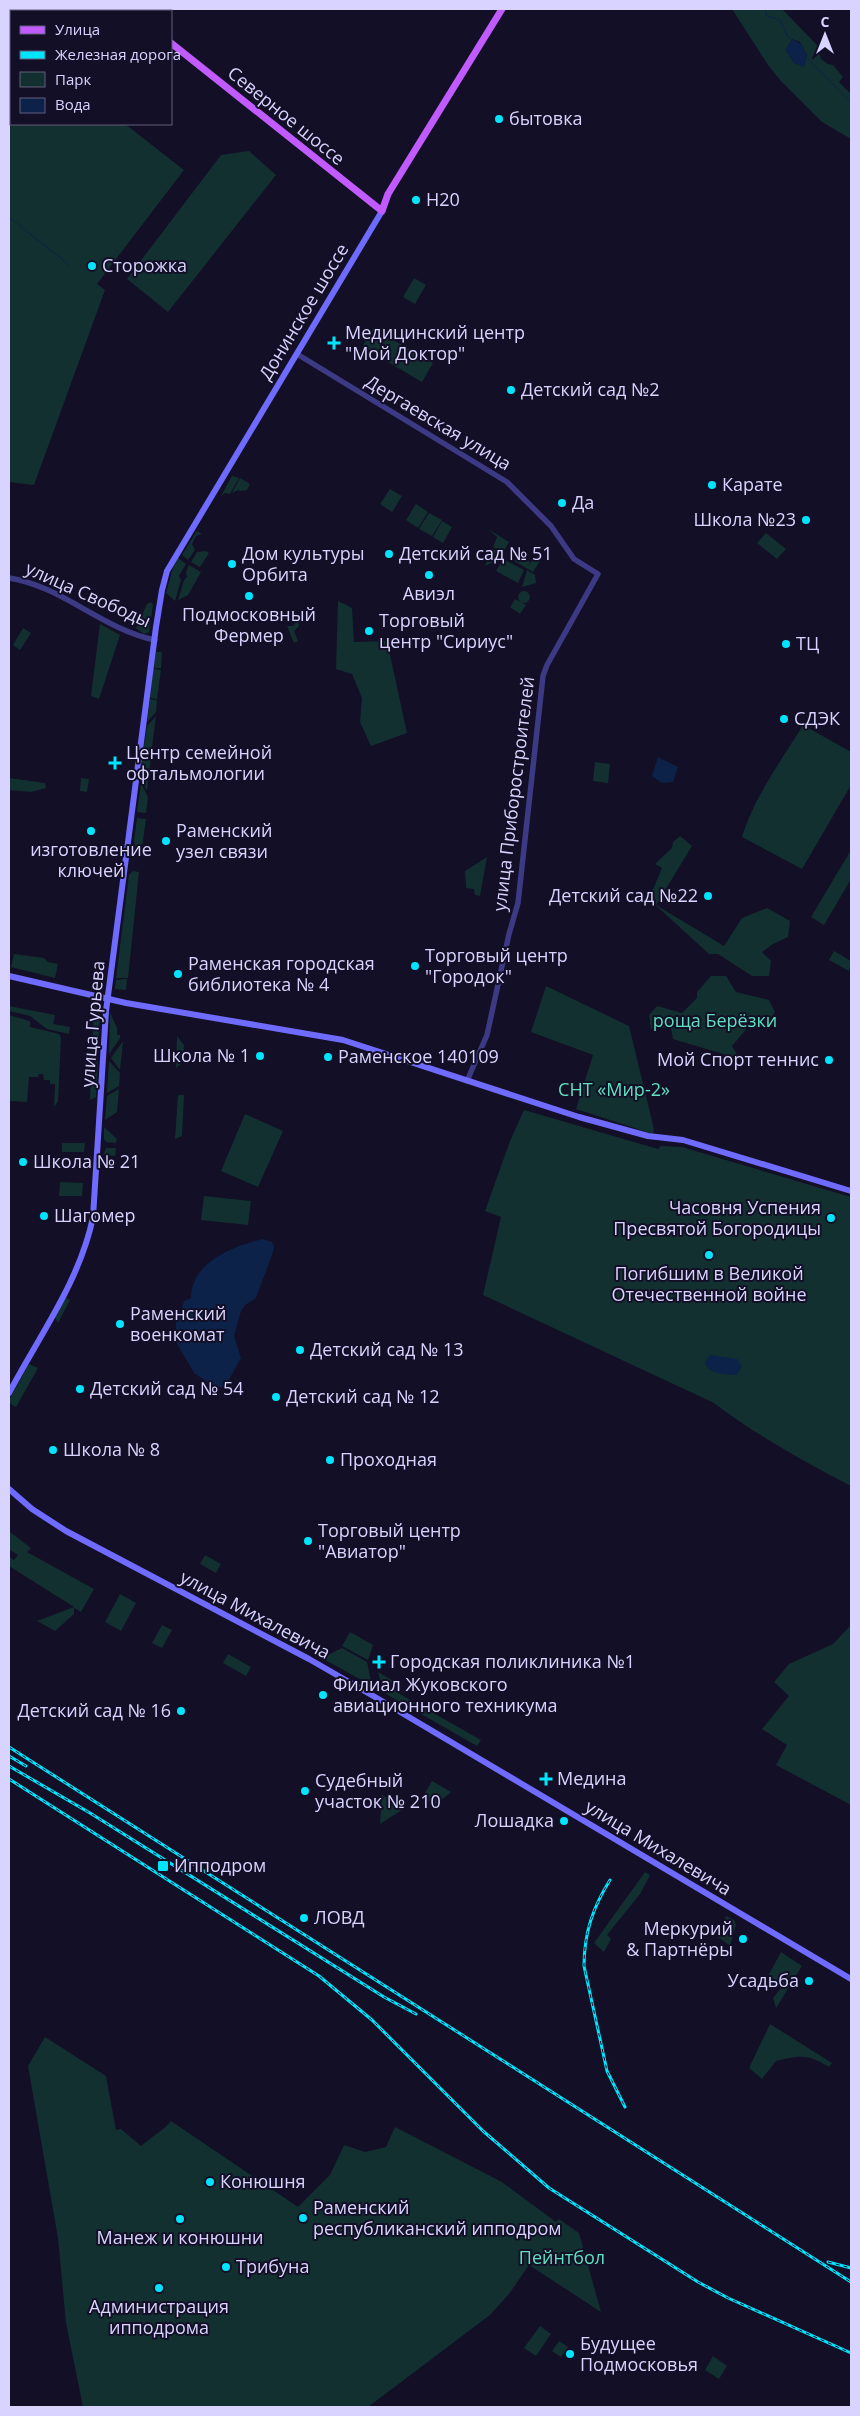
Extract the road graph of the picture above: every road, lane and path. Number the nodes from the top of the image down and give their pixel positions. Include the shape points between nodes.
1 (502, 9) edge
2 (172, 44) edge
3 (382, 211) junction
4 (297, 354) junction
5 (596, 575) joint
6 (9, 578) edge
7 (155, 640) junction
8 (9, 976) edge
9 (108, 999) junction
10 (467, 1080) junction
11 (851, 1191) edge
12 (9, 1393) edge
13 (9, 1489) edge
14 (851, 1979) edge

1 - 3 main road, Донинское шоссе via 388,194
2 - 3 main road, Северное шоссе
3 - 4 main road, Донинское шоссе
4 - 5 street, Дергаевская улица via 507,482 551,526 574,559
4 - 7 main road, Донинское шоссе via 171,561 162,590
5 - 10 street, улица Приборостроителей via 543,676 518,903 487,1035
6 - 7 street, улица Свободы via 34,584 124,630
7 - 9 main road, улица Гурьева
8 - 9 main road
9 - 10 main road via 335,1038
9 - 12 main road, улица Гурьева via 96,1188 90,1231 75,1274
10 - 11 main road via 586,1119 648,1136 683,1140
13 - 14 main road, улица Михалевича via 32,1509 67,1531 363,1690

